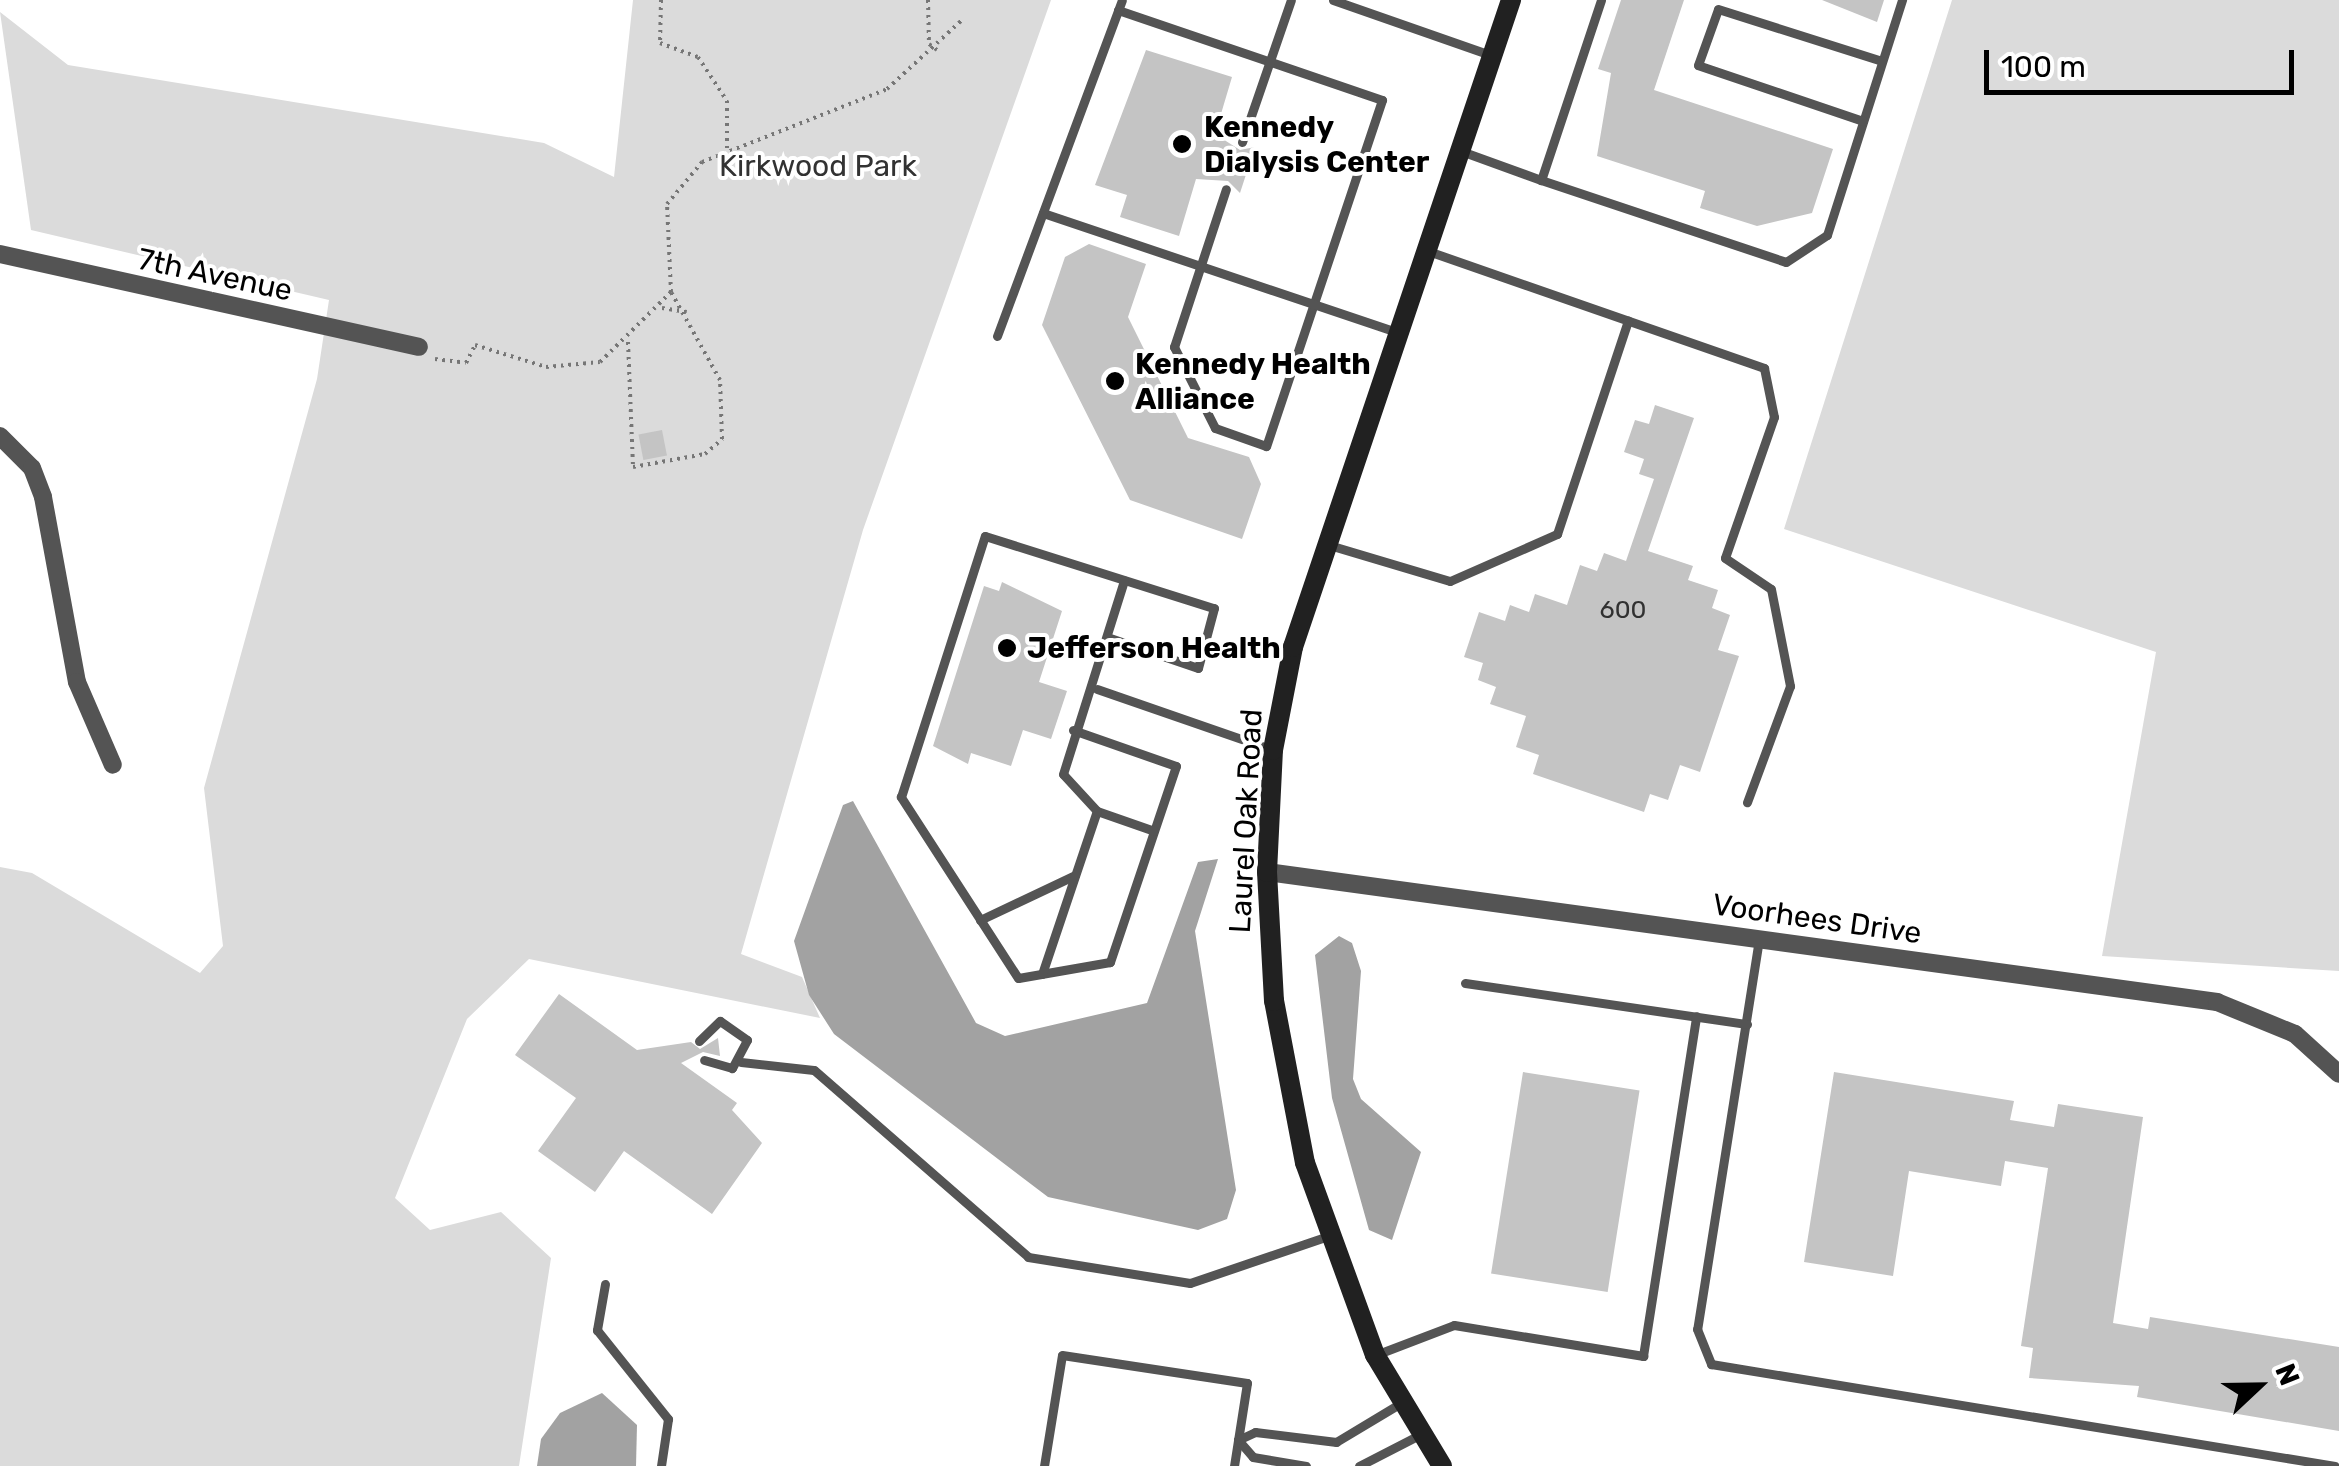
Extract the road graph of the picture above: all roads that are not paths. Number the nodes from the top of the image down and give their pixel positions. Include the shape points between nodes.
1 (1291, 0) edge
2 (1333, 0) edge
3 (1511, 0) edge
4 (1601, 0) edge
5 (1902, 0) edge
6 (1120, 5) edge
7 (1493, 56) junction
8 (1882, 61) junction
9 (1270, 62) junction
10 (1863, 121) junction
11 (1242, 142) dead end
12 (1461, 152) junction
13 (1542, 180) junction
14 (1226, 189) dead end
15 (1043, 213) junction
16 (1425, 250) junction
17 (0, 254) edge
18 (1201, 266) junction
19 (1314, 304) junction
20 (1628, 321) junction
21 (1396, 332) junction
22 (997, 336) dead end
23 (419, 347) road end
24 (0, 436) edge
25 (1326, 544) junction
26 (1124, 580) junction
27 (1110, 638) junction
28 (1097, 689) junction
29 (1073, 730) junction
30 (1273, 750) junction
31 (113, 765) dead end
32 (1748, 802) dead end
33 (1097, 810) junction
34 (1154, 832) junction
35 (1267, 872) junction
36 (1075, 875) junction
37 (980, 920) junction
38 (1759, 939) junction
39 (1042, 974) junction
40 (1465, 983) dead end
41 (1696, 1016) junction
42 (1747, 1024) junction
43 (700, 1041) dead end
44 (704, 1060) dead end
45 (741, 1062) junction
46 (2339, 1074) edge
47 (1328, 1236) junction
48 (605, 1284) dead end
49 (1375, 1356) junction
50 (1400, 1403) junction
51 (1422, 1434) junction
52 (1238, 1440) junction
53 (661, 1466) edge
54 (1044, 1466) edge
55 (1234, 1466) edge
56 (1306, 1466) edge
57 (1360, 1466) edge
58 (1442, 1466) edge
59 (2336, 1466) edge

1 - 9 lane
2 - 7 lane
3 - 7 street, Laurel Oak Road
4 - 13 lane
5 - 8 lane
6 - 9 lane
6 - 15 lane
7 - 12 street, Laurel Oak Road
8 - 10 lane
8 - 10 lane via 1718,9 1698,66
9 - 11 lane
9 - 19 lane via 1382,100
10 - 13 lane via 1827,235 1786,262
12 - 13 lane
12 - 16 street, Laurel Oak Road
14 - 18 lane
15 - 18 lane
15 - 22 lane
16 - 20 lane
16 - 21 street, Laurel Oak Road
17 - 23 street, 7th Avenue
18 - 19 lane
18 - 19 lane via 1174,347 1214,428 1266,446
19 - 21 lane
20 - 25 lane via 1558,534 1450,581
20 - 32 lane via 1764,368 1772,383 1774,416 1726,558 1770,589 1790,686
21 - 25 street, Laurel Oak Road
24 - 31 street via 32,468 43,497 77,682
25 - 30 street, Laurel Oak Road
26 - 27 lane
26 - 27 lane via 1214,608 1198,668
26 - 37 lane via 985,536 901,797
27 - 28 lane
28 - 29 lane
28 - 30 lane
29 - 33 lane via 1063,774
29 - 34 lane via 1176,766
30 - 35 street, Laurel Oak Road
33 - 34 lane
33 - 36 lane
34 - 39 lane via 1110,962
35 - 38 street, Voorhees Drive
35 - 47 street, Laurel Oak Road via 1287,1088
36 - 37 lane
36 - 39 lane
37 - 39 lane via 1018,978
38 - 42 lane
38 - 46 street, Voorhees Drive via 2218,1002 2294,1034
40 - 41 lane
41 - 42 lane
41 - 49 lane via 1643,1356 1454,1325
42 - 59 lane via 1697,1329 1711,1364
43 - 45 lane via 709,1025 732,1023 747,1040
44 - 45 lane via 720,1070
45 - 47 lane via 814,1070 1028,1256 1190,1283
47 - 49 street, Laurel Oak Road
48 - 53 lane via 597,1330 668,1419
49 - 50 street, Laurel Oak Road
50 - 51 street, Laurel Oak Road
50 - 52 lane via 1336,1442 1255,1432
51 - 57 lane
51 - 58 street, Laurel Oak Road
52 - 54 lane via 1247,1384 1062,1355
52 - 55 lane
52 - 56 lane via 1253,1457

